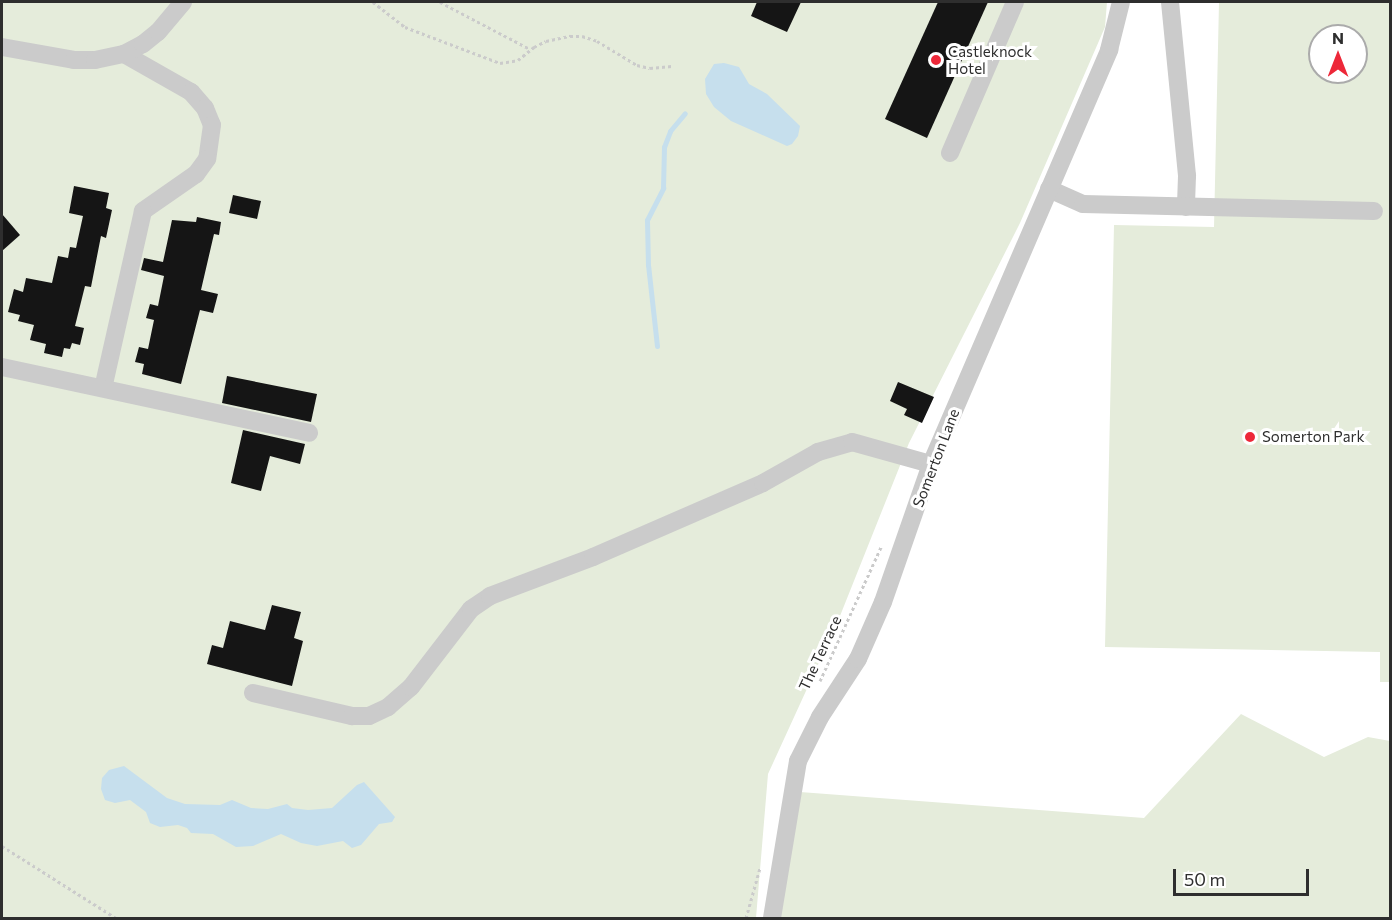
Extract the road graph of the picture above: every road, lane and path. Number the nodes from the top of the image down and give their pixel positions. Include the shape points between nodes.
1 (183, 2) edge
2 (373, 2) edge
3 (440, 2) edge
4 (1015, 2) edge
5 (1121, 2) edge
6 (1170, 2) edge
7 (2, 47) edge
8 (531, 49) junction
9 (124, 54) junction
10 (672, 66) dead end
11 (950, 153) dead end
12 (1049, 189) junction
13 (1186, 207) junction
14 (1374, 211) dead end
15 (2, 368) edge
16 (103, 388) junction
17 (309, 433) dead end
18 (931, 464) junction
19 (886, 536) dead end
20 (816, 691) dead end
21 (253, 693) dead end
22 (2, 846) edge
23 (764, 862) dead end
24 (116, 918) edge
25 (746, 918) edge
26 (772, 918) edge

1 - 9 street via 158,32
2 - 8 path via 405,27 500,63 518,60
3 - 8 path
4 - 11 street
5 - 12 street, Somerton Lane via 1109,50
6 - 13 street via 1187,176
7 - 9 street via 74,60
8 - 10 path via 546,41 582,36 606,45 637,65
9 - 16 street via 191,92 205,108 212,125 211,143 207,159 196,174 143,211
12 - 13 street via 1083,204
12 - 18 street, Somerton Lane
13 - 14 street
15 - 16 street
16 - 17 street
18 - 21 street via 852,442 818,452 763,483 593,557 490,596 471,609 411,687 388,707 369,716 352,716
18 - 26 street, Somerton Lane via 883,602 858,658 820,717 798,761
19 - 20 path, The Terrace
22 - 24 path
23 - 25 path

